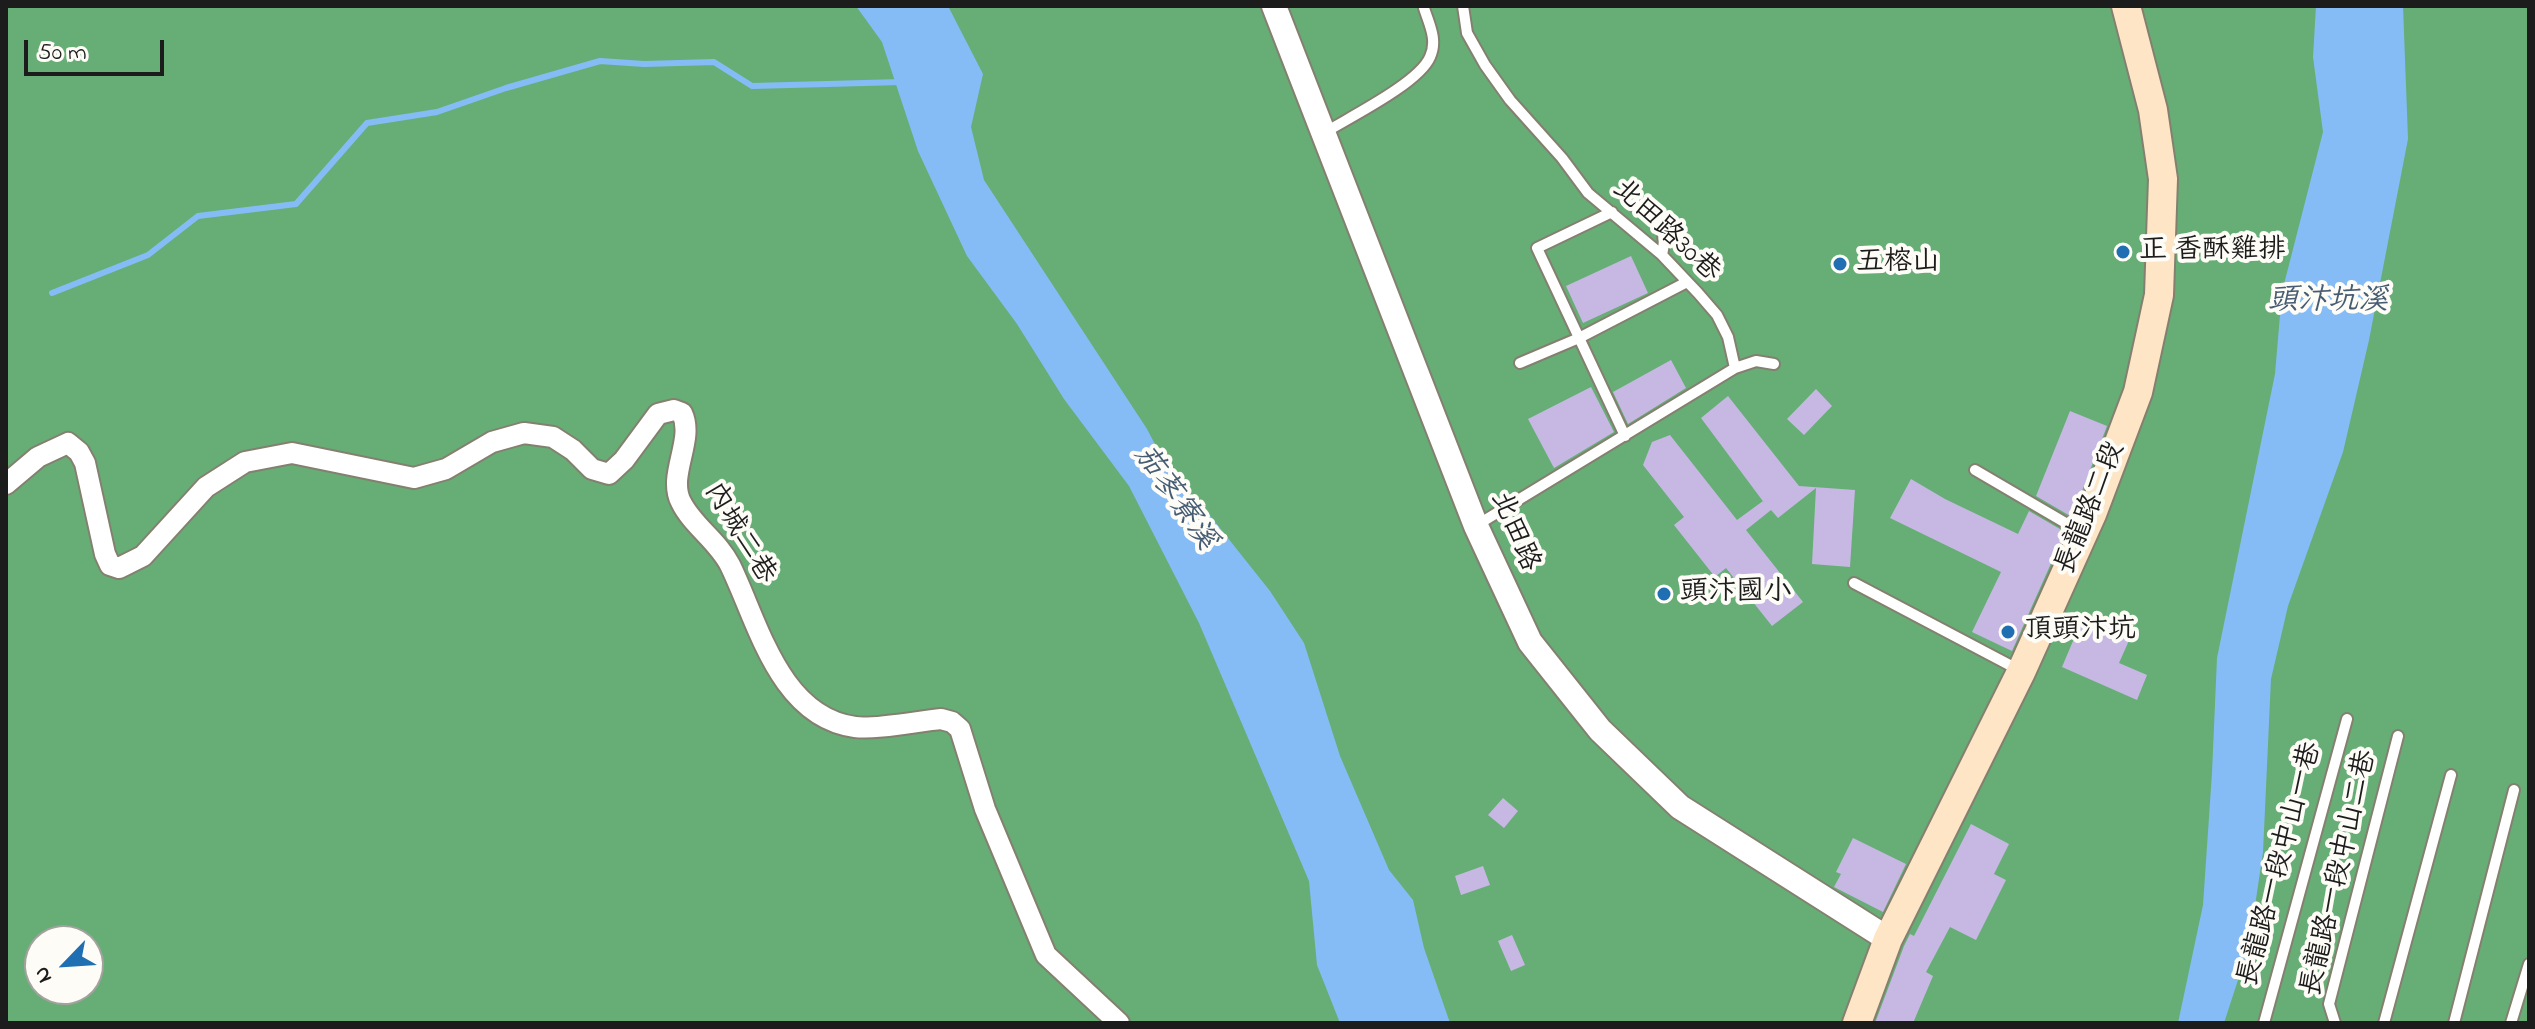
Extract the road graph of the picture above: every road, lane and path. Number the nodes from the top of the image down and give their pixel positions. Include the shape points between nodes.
1 (1274, 6) edge
2 (1463, 6) edge
3 (2126, 6) edge
4 (1424, 8) dead end
5 (1322, 134) junction
6 (1644, 203) dead end
7 (1612, 212) junction
8 (1662, 255) junction
9 (1687, 282) junction
10 (1579, 338) junction
11 (1520, 363) dead end
12 (1774, 364) dead end
13 (1735, 368) junction
14 (1625, 436) junction
15 (1975, 470) dead end
16 (6, 484) edge
17 (1476, 526) junction
18 (2083, 534) junction
19 (1854, 583) dead end
20 (2021, 672) junction
21 (2347, 719) dead end
22 (2398, 736) dead end
23 (2451, 775) dead end
24 (2514, 790) dead end
25 (1888, 939) junction
26 (2529, 964) edge
27 (1119, 1023) edge
28 (1857, 1023) edge
29 (2264, 1023) edge
30 (2335, 1023) edge
31 (2384, 1023) edge
32 (2454, 1023) edge
33 (2511, 1023) edge

1 - 5 street, 北田路
2 - 7 lane, 北田路30巷 via 1467,33 1510,100 1588,193
3 - 18 main road, 長龍路二段 via 2153,110 2163,179 2159,295 2138,392
4 - 5 lane via 1433,34 1432,55 1420,72
5 - 17 street, 北田路
6 - 8 lane via 1665,240
7 - 8 lane, 北田路30巷
7 - 10 lane via 1537,248
8 - 9 lane, 北田路30巷
9 - 10 lane
9 - 13 lane, 北田路30巷 via 1717,315
10 - 11 lane
10 - 14 lane
12 - 13 lane via 1756,361
13 - 14 lane
14 - 17 lane
15 - 18 lane
16 - 27 street, 內城二巷 via 38,457 68,443 85,463 105,554 110,565 119,568 143,556 206,487 245,462 292,453 414,478 524,433 553,437 592,469 609,474 658,414 682,413 687,423 680,501 728,561 780,675 822,716 856,727 941,719 960,729 985,809 1046,955
17 - 25 street, 北田路 via 1530,642 1600,730 1680,807
18 - 20 main road, 長龍路二段
19 - 20 lane
20 - 25 main road, 長龍路二段
21 - 29 lane, 長龍路一段中山一巷
22 - 30 lane, 長龍路一段中山二巷 via 2329,1004
23 - 31 lane
24 - 32 lane
25 - 28 main road, 長龍路二段
26 - 33 lane

